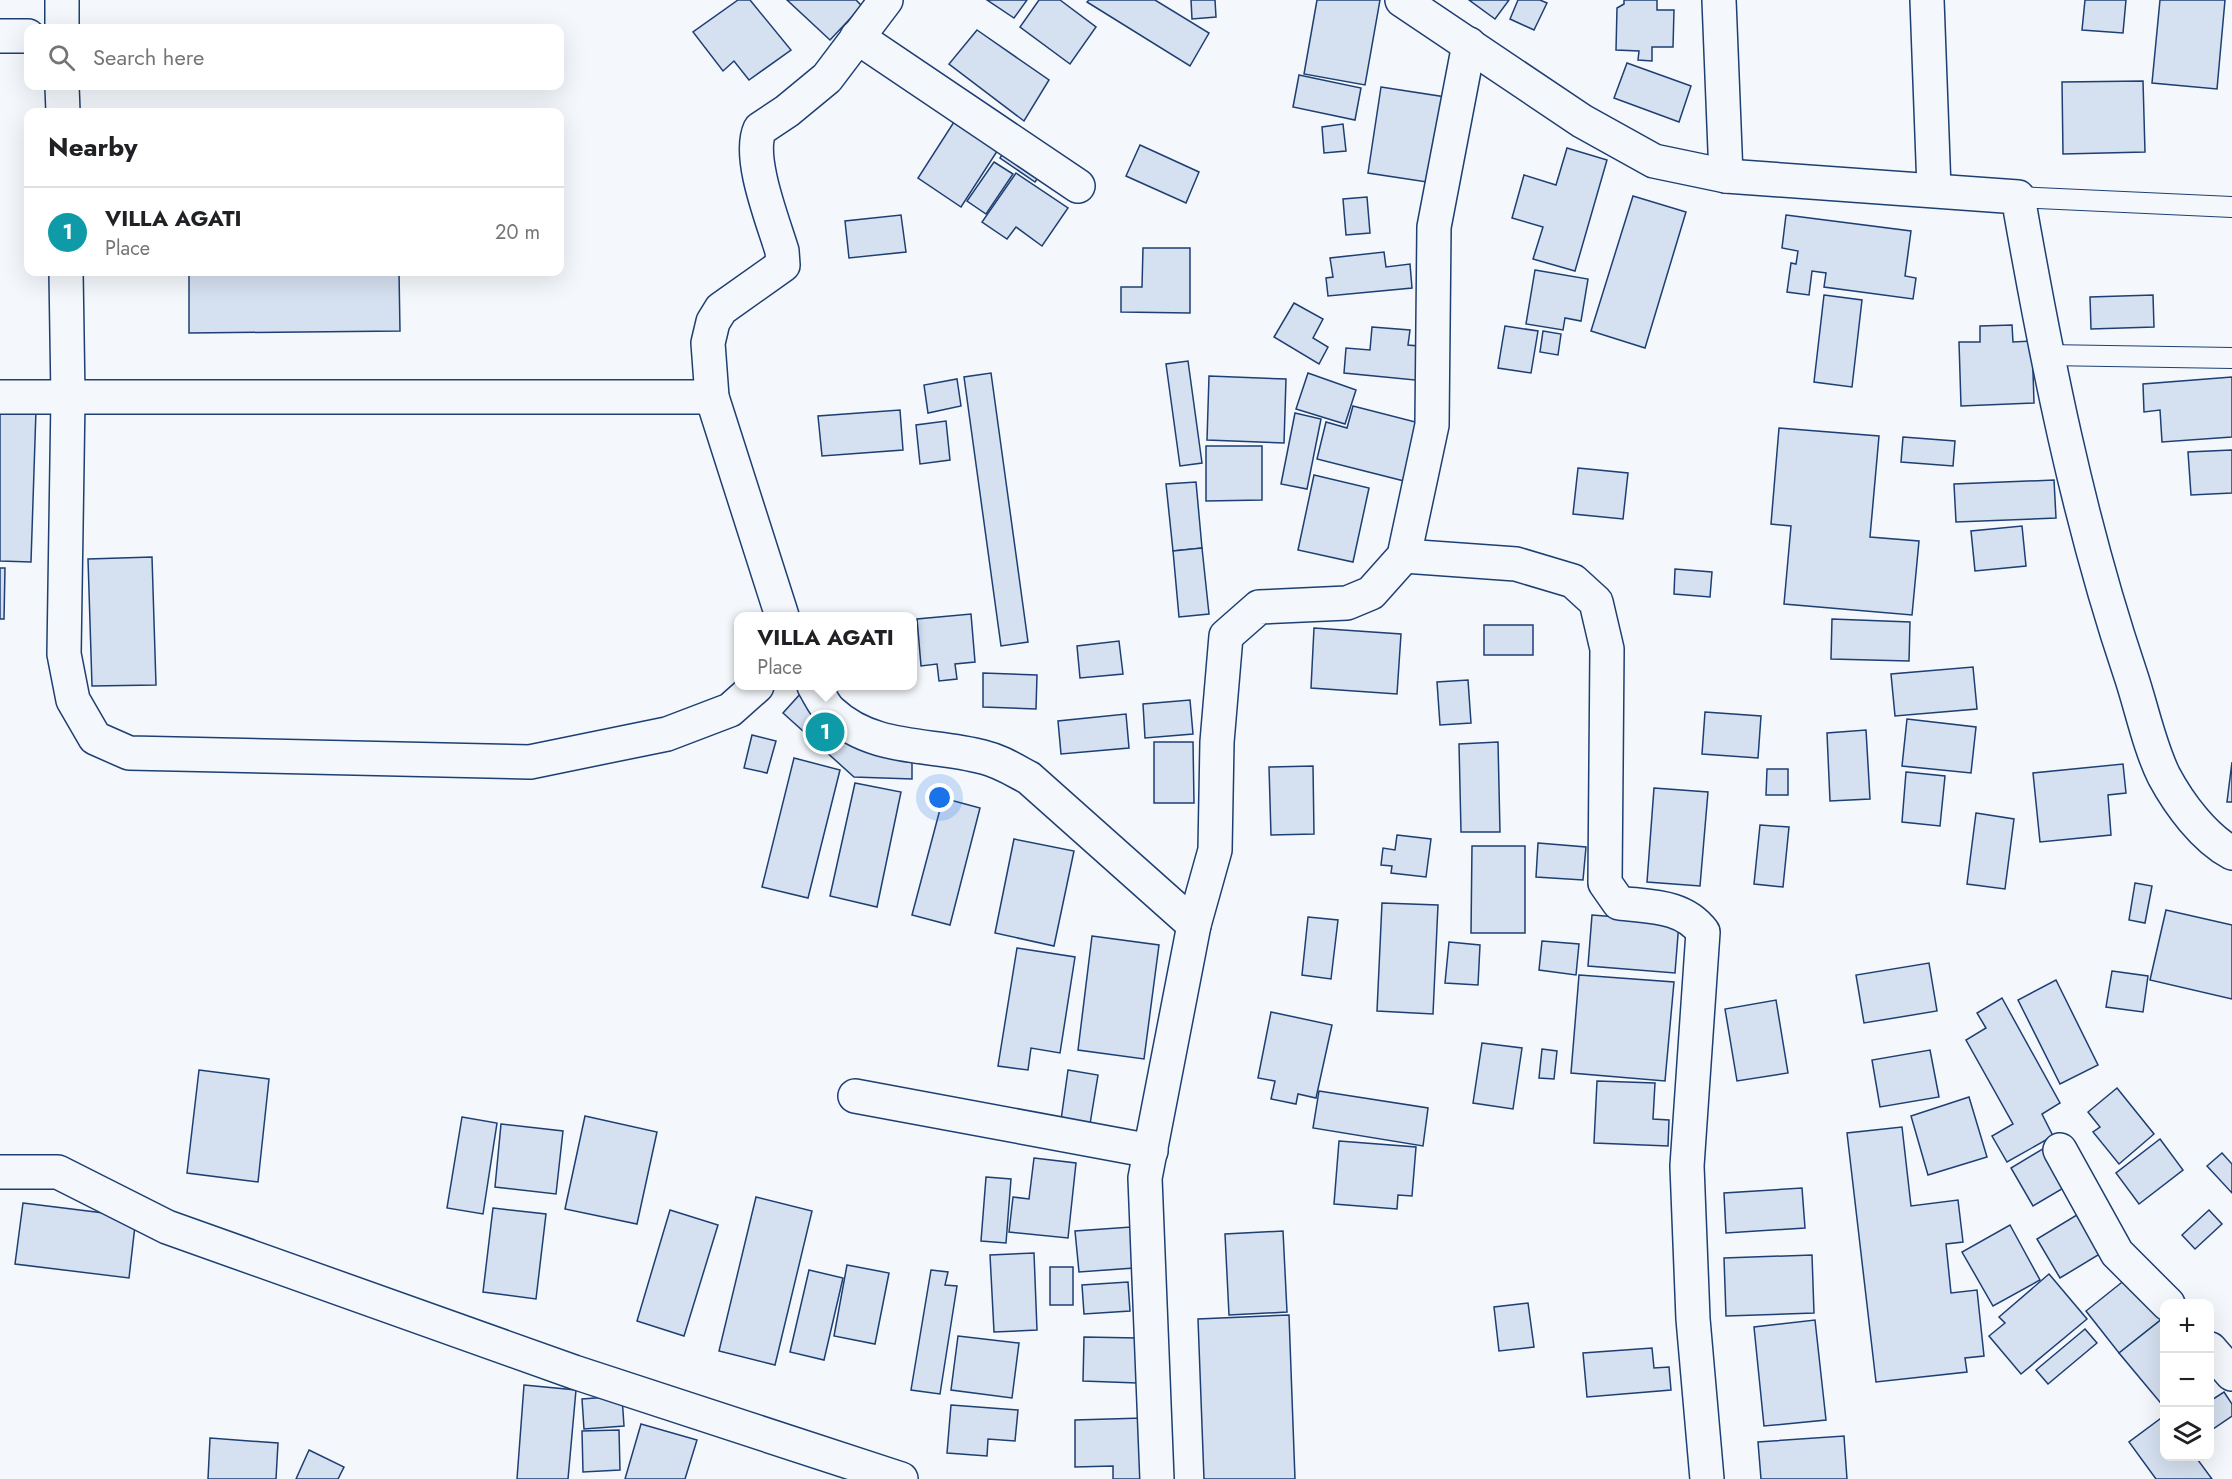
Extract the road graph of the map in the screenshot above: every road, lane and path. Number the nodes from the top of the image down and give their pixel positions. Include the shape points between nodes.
1 (62, 0) edge
2 (886, 0) edge
3 (1402, 0) edge
4 (1719, 0) edge
5 (1927, 0) edge
6 (62, 24) edge
7 (0, 36) edge
8 (24, 36) edge
9 (857, 37) junction
10 (1469, 44) junction
11 (62, 90) edge
12 (63, 108) edge
13 (1726, 176) junction
14 (1078, 186) dead end
15 (1934, 189) junction
16 (2018, 197) junction
17 (2232, 207) edge
18 (66, 276) edge
19 (2046, 355) junction
20 (2232, 358) edge
21 (0, 397) edge
22 (68, 398) junction
23 (712, 398) junction
24 (1404, 556) junction
25 (781, 612) edge
26 (752, 690) edge
27 (816, 690) edge
28 (2232, 853) edge
29 (1194, 925) junction
30 (855, 1096) dead end
31 (2060, 1150) dead end
32 (1151, 1151) junction
33 (0, 1172) edge
34 (2163, 1299) edge
35 (2214, 1353) edge
36 (2232, 1374) edge
37 (901, 1479) edge
38 (1156, 1479) edge
39 (1707, 1479) edge

1 - 6 street
2 - 9 street
3 - 10 street
4 - 13 street
5 - 15 street
7 - 8 street
9 - 14 street
9 - 23 street via 827,78 760,129 756,137 759,171 783,265 721,309 712,322 708,343
10 - 13 street via 1582,121 1654,161
10 - 24 street via 1434,227 1432,425
11 - 12 street
13 - 15 street
15 - 16 street
16 - 17 lane
16 - 19 street
18 - 22 street
19 - 20 lane
19 - 28 street via 2109,613 2164,776 2195,821
21 - 22 street
22 - 23 street
22 - 26 street via 64,654 74,700 95,738 129,753 530,762 667,734 730,710
23 - 25 street
24 - 29 street via 1371,593 1347,603 1259,607 1226,636 1217,741 1215,850
24 - 39 street via 1516,564 1573,580 1596,602 1607,649 1605,883 1619,903 1678,911 1694,920 1703,932 1688,1166 1693,1319
27 - 29 street via 830,712 885,742 983,756 1029,778
29 - 32 street
30 - 32 street
31 - 34 street via 2117,1252
32 - 38 street via 1145,1178
33 - 37 street via 58,1172 167,1227 574,1372
35 - 36 street

